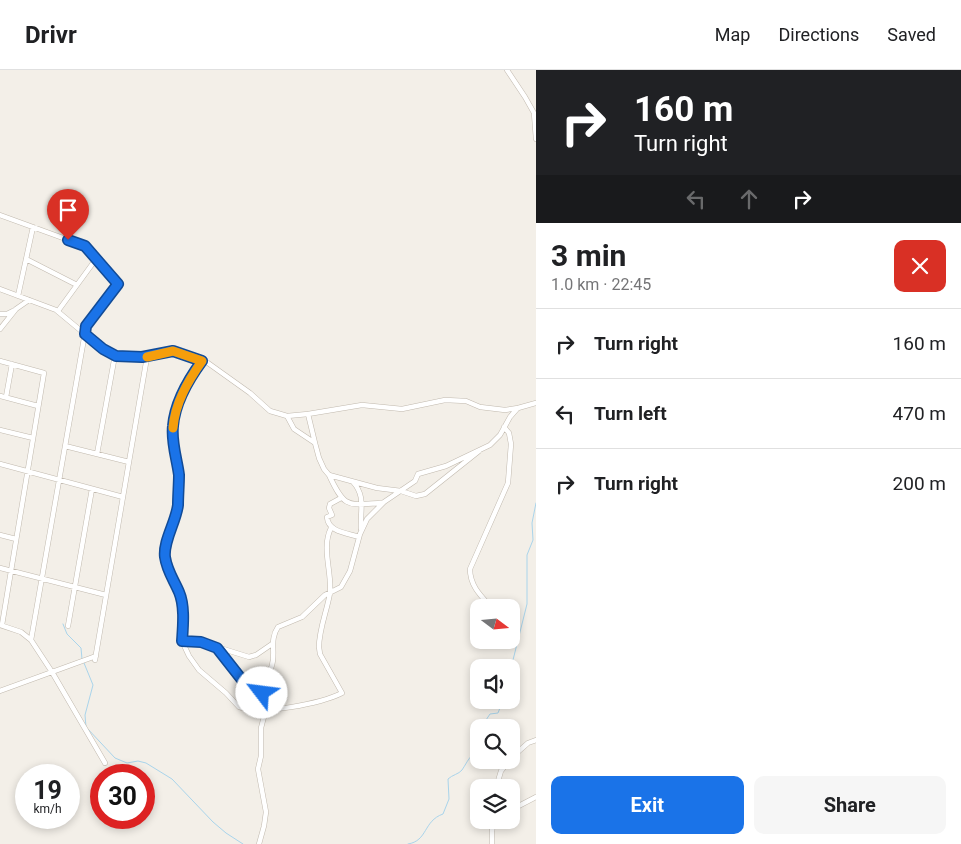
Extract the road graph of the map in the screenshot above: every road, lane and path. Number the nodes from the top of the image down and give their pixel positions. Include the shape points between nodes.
1 (507, 70) edge
2 (536, 140) edge
3 (0, 216) edge
4 (32, 227) junction
5 (26, 259) junction
6 (96, 259) junction
7 (77, 285) junction
8 (0, 289) edge
9 (18, 296) junction
10 (29, 300) junction
11 (16, 309) junction
12 (58, 311) junction
13 (0, 314) edge
14 (0, 329) edge
15 (85, 334) junction
16 (115, 355) junction
17 (147, 357) junction
18 (0, 361) edge
19 (202, 361) junction
20 (12, 364) junction
21 (3, 397) edge
22 (536, 403) edge
23 (38, 406) junction
24 (518, 408) junction
25 (308, 414) junction
26 (288, 416) junction
27 (504, 427) junction
28 (0, 430) edge
29 (33, 438) junction
30 (315, 443) junction
31 (65, 446) junction
32 (483, 448) junction
33 (97, 454) junction
34 (129, 462) junction
35 (0, 464) edge
36 (27, 472) junction
37 (329, 475) junction
38 (59, 480) junction
39 (352, 481) junction
40 (92, 489) junction
41 (401, 491) junction
42 (123, 497) junction
43 (341, 498) junction
44 (384, 502) junction
45 (362, 505) junction
46 (331, 528) junction
47 (362, 530) junction
48 (0, 535) edge
49 (359, 537) junction
50 (16, 539) junction
51 (0, 568) edge
52 (11, 571) junction
53 (42, 579) junction
54 (75, 587) junction
55 (330, 594) junction
56 (106, 595) junction
57 (484, 599) edge
58 (1, 625) edge
59 (68, 626) dead end
60 (31, 640) junction
61 (182, 641) junction
62 (272, 644) junction
63 (217, 648) junction
64 (52, 672) junction
65 (260, 690) junction
66 (0, 691) edge
67 (266, 709) junction
68 (536, 740) edge
69 (520, 750) edge
70 (105, 763) dead end
71 (536, 797) edge
72 (520, 805) edge
73 (493, 829) edge
74 (259, 844) edge
75 (492, 844) edge

1 - 2 street via 534,113
3 - 4 street
4 - 5 street
4 - 6 street via 85,246
5 - 7 street
5 - 9 street
6 - 7 street
6 - 15 street via 118,284 86,326
7 - 12 street
8 - 9 street
9 - 10 street
10 - 11 street
10 - 12 street
11 - 13 street
11 - 14 street
12 - 15 street
15 - 16 street
15 - 31 street
16 - 17 street
16 - 33 street
17 - 19 street via 173,351
17 - 34 street
18 - 20 street
19 - 26 street via 222,372 270,410
19 - 61 street via 184,391 173,425 179,477 178,506 165,554 180,594
20 - 21 street
20 - 23 street via 44,373
21 - 23 street
22 - 24 street
23 - 29 street
24 - 25 street via 498,409 466,401 445,400 402,409 362,405
24 - 27 street
25 - 26 street
25 - 30 street
26 - 30 street via 294,428
27 - 32 street via 493,442
27 - 57 street via 511,444 508,483 470,569 472,583
28 - 29 street
29 - 36 street
30 - 37 street
31 - 33 street
31 - 38 street
32 - 41 street via 446,466 418,474 415,481
32 - 41 street via 425,494 416,496
33 - 34 street
34 - 42 street
35 - 36 street
36 - 38 street
36 - 50 street
37 - 39 street
37 - 43 street
38 - 40 street
38 - 53 street
39 - 41 street
39 - 45 street via 361,494
40 - 42 street
40 - 54 street
41 - 44 street
42 - 56 street
43 - 45 street
43 - 46 street via 329,506 332,515 326,520
44 - 45 street
44 - 47 street via 367,519
45 - 47 street
46 - 49 street
46 - 55 street via 326,543
47 - 49 street
48 - 50 street
49 - 55 street via 347,578
50 - 52 street
51 - 52 street
52 - 53 street
52 - 58 street
53 - 54 street
53 - 60 street
54 - 56 street
54 - 59 street
55 - 62 street via 302,616 278,627
55 - 67 street via 319,647 342,693 296,707
56 - 64 street via 96,658
58 - 60 street via 21,632
60 - 64 street
61 - 63 street via 201,642
61 - 67 street via 199,670 239,707
62 - 63 street via 249,657
62 - 65 street via 272,665
63 - 65 street via 250,690
64 - 66 street
64 - 70 street
65 - 67 street
67 - 74 street via 258,769 266,812
68 - 69 street
71 - 72 street
73 - 75 street

